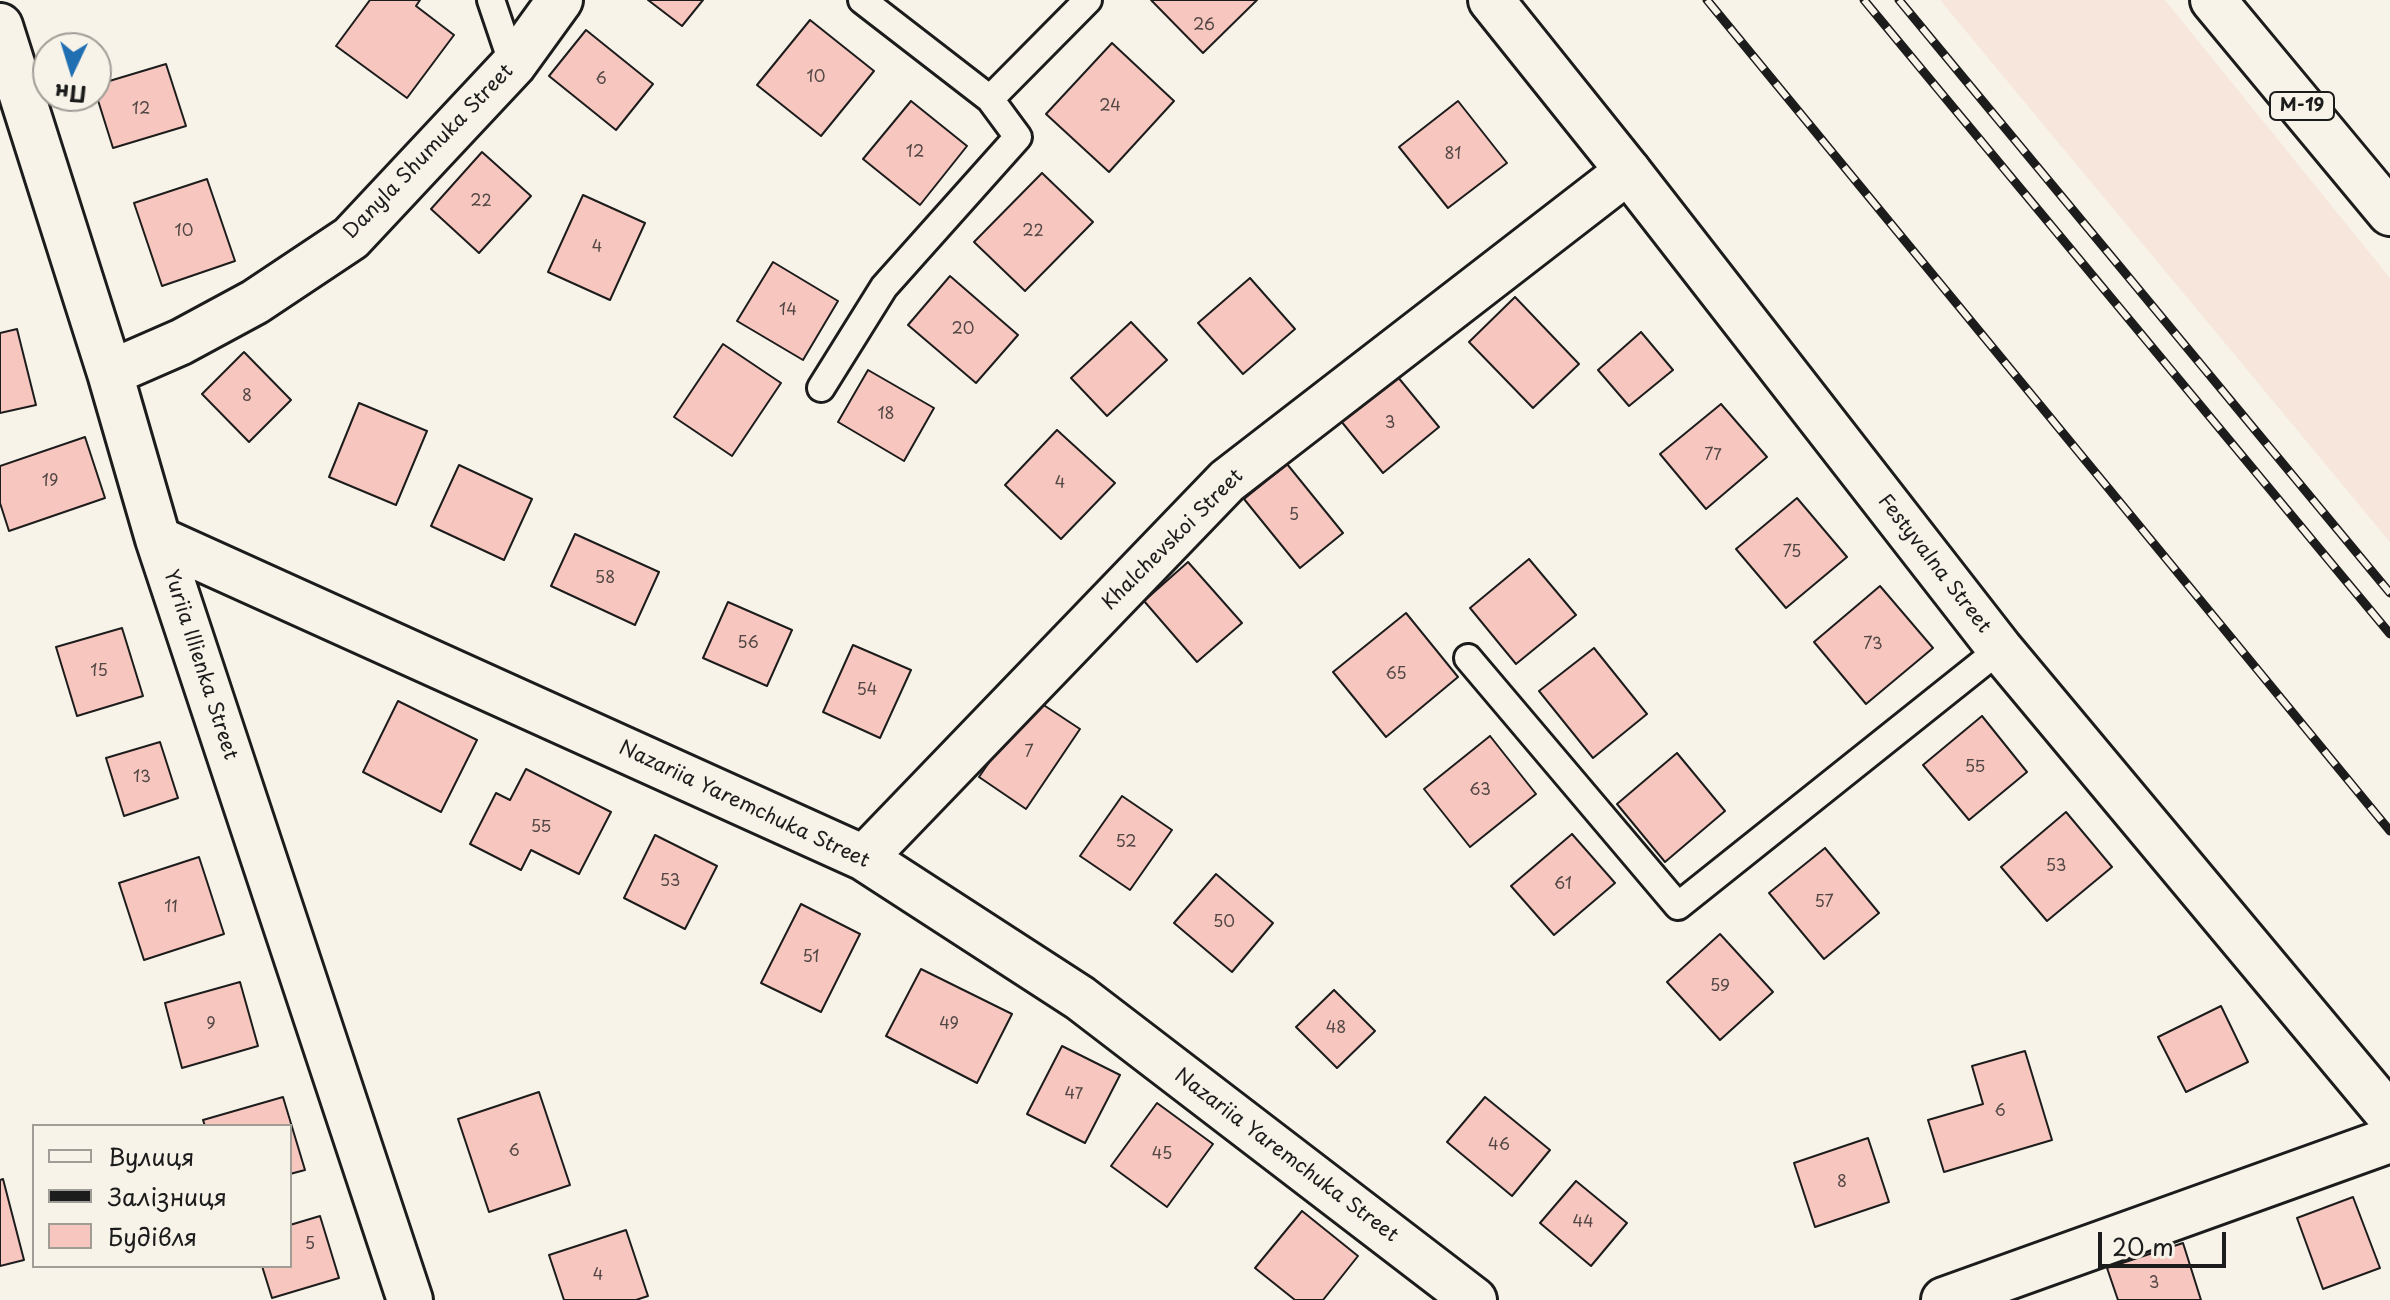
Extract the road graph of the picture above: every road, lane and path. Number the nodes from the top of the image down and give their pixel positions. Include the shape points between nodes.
1 (491, 0) edge
2 (560, 0) edge
3 (862, 0) edge
4 (1088, 0) edge
5 (1491, 0) edge
6 (2213, 0) edge
7 (0, 26) edge
8 (513, 65) junction
9 (990, 99) junction
10 (1628, 171) junction
11 (2390, 213) edge
12 (110, 373) junction
13 (821, 388) dead end
14 (158, 539) junction
15 (2000, 649) junction
16 (1468, 658) dead end
17 (864, 858) junction
18 (2390, 1116) edge
19 (2390, 1140) edge
20 (410, 1300) edge
21 (1474, 1300) edge
22 (1944, 1300) edge

1 - 8 lane
2 - 8 main road, Danyla Shumuka Street
3 - 9 lane
4 - 9 lane
5 - 10 main road, Festyvalna Street
6 - 11 main road, М-19
7 - 12 main road, Yuriia Illienka Street
8 - 12 main road, Danyla Shumuka Street via 351,238 255,302
9 - 13 lane via 1018,137 884,287
10 - 15 main road, Festyvalna Street
10 - 17 main road, Khalchevskoi Street via 1227,481
12 - 14 main road, Yuriia Illienka Street
14 - 17 main road, Nazariia Yaremchuka Street
14 - 20 main road, Yuriia Illienka Street
15 - 16 lane via 1678,906
15 - 18 main road, Festyvalna Street
17 - 21 main road, Nazariia Yaremchuka Street via 1080,998
19 - 22 main road

